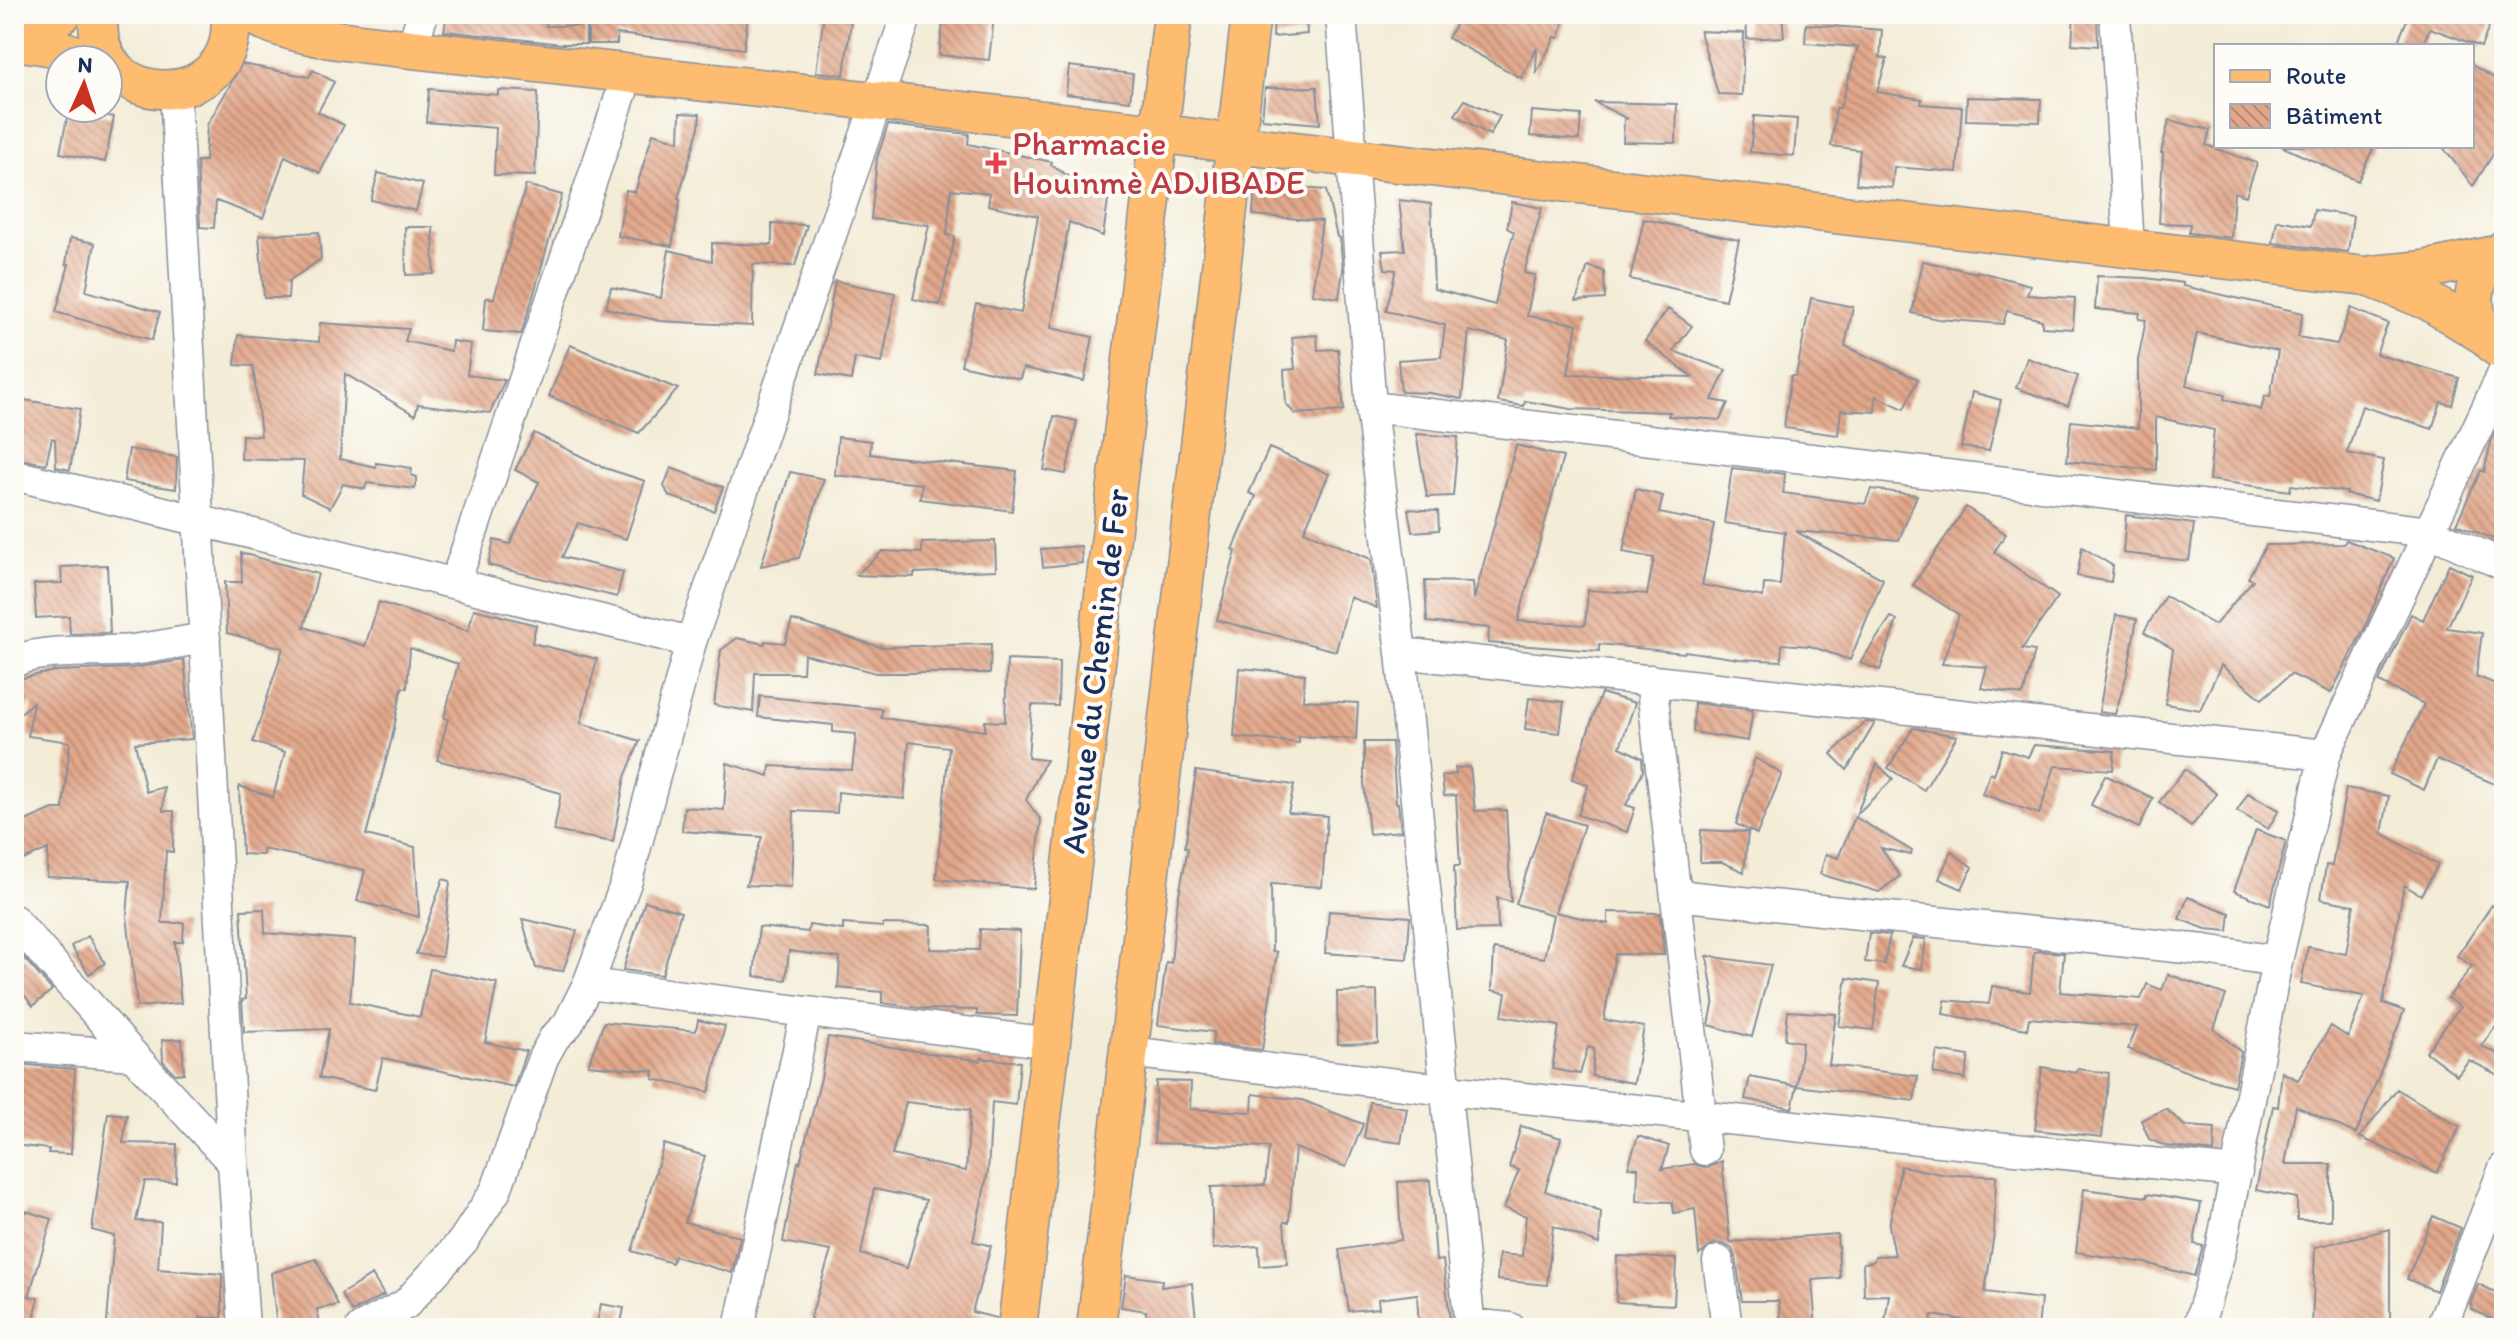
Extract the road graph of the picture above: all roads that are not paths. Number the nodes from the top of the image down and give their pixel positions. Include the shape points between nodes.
1 (62, 14) edge
2 (99, 14) edge
3 (230, 14) edge
4 (252, 14) edge
5 (907, 14) edge
6 (1173, 14) edge
7 (1251, 14) edge
8 (1341, 14) edge
9 (2115, 14) edge
10 (14, 31) edge
11 (417, 31) edge
12 (335, 39) junction
13 (14, 41) edge
14 (101, 44) edge
15 (44, 45) edge
16 (221, 59) junction
17 (628, 74) junction
18 (124, 77) edge
19 (175, 90) junction
20 (877, 103) junction
21 (1159, 133) junction
22 (1235, 144) junction
23 (1352, 156) junction
24 (2129, 247) junction
25 (2500, 252) edge
26 (2366, 276) junction
27 (2494, 344) edge
28 (2504, 371) edge
29 (1371, 407) junction
30 (14, 475) edge
31 (199, 521) junction
32 (2430, 532) junction
33 (2504, 565) edge
34 (455, 583) junction
35 (205, 638) junction
36 (691, 642) junction
37 (1401, 653) junction
38 (14, 662) edge
39 (1651, 680) junction
40 (2325, 755) junction
41 (1676, 895) junction
42 (14, 920) edge
43 (2277, 961) junction
44 (588, 984) junction
45 (806, 1012) junction
46 (1051, 1043) junction
47 (14, 1046) edge
48 (1129, 1052) junction
49 (133, 1055) junction
50 (1447, 1090) junction
51 (1702, 1117) junction
52 (1705, 1150) dead end
53 (233, 1163) junction
54 (2504, 1168) edge
55 (2237, 1172) junction
56 (1718, 1261) dead end
57 (1470, 1326) edge
58 (244, 1328) edge
59 (361, 1328) edge
60 (739, 1328) edge
61 (1017, 1328) edge
62 (1096, 1328) edge
63 (1510, 1328) edge
64 (1727, 1328) edge
65 (2198, 1328) edge
66 (2441, 1328) edge

1 - 10 main road
2 - 14 main road
3 - 16 main road
4 - 12 main road
5 - 20 street
6 - 21 main road, Avenue du Chemin de Fer
7 - 22 main road
8 - 23 street
9 - 24 street
11 - 12 main road
11 - 17 main road
12 - 16 main road via 271,46
13 - 15 main road
16 - 19 main road via 202,79
17 - 20 main road
17 - 34 street
18 - 19 main road via 142,87
19 - 31 street
20 - 21 main road
20 - 36 street
21 - 22 main road
21 - 46 main road, Avenue du Chemin de Fer
22 - 23 main road
22 - 48 main road
23 - 24 main road
23 - 29 street
24 - 26 main road
25 - 26 main road via 2424,270
25 - 27 main road via 2481,272 2474,293 2475,315
26 - 27 main road via 2429,301
28 - 32 street
29 - 32 street
29 - 37 street
30 - 31 street
31 - 34 street
31 - 35 street
32 - 33 street
32 - 40 street
34 - 36 street
35 - 38 street via 131,650 40,654
35 - 53 street
36 - 44 street via 627,880
37 - 39 street
37 - 50 street
39 - 40 street
39 - 41 street
40 - 43 street
41 - 43 street
41 - 51 street
42 - 49 street
43 - 55 street
44 - 45 street
44 - 59 street via 543,1058 496,1190 463,1241 406,1304
45 - 46 street
45 - 60 street
46 - 61 main road, Avenue du Chemin de Fer
47 - 49 street
48 - 50 street
48 - 62 main road
49 - 53 street
50 - 51 street
50 - 57 street
51 - 52 street
51 - 55 street
53 - 58 street
54 - 66 street
55 - 65 street
56 - 64 street
57 - 63 street

